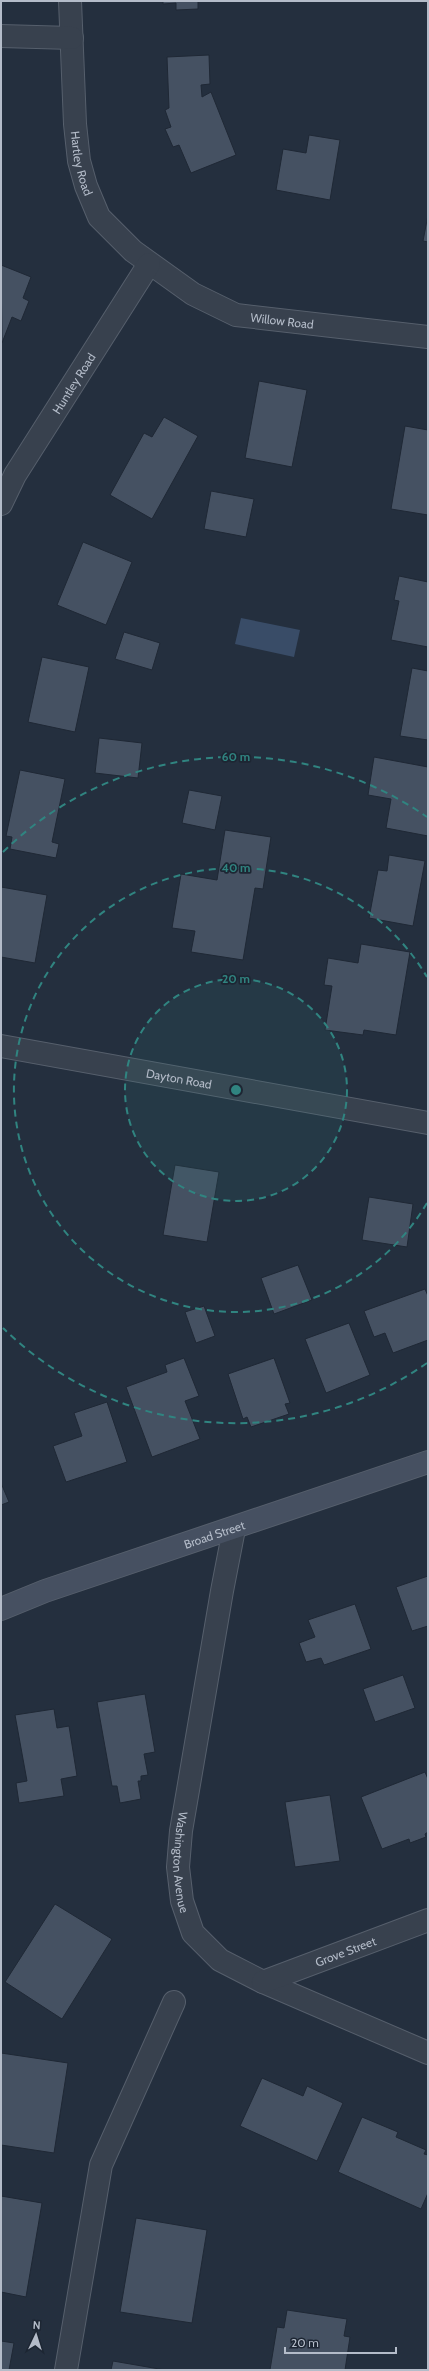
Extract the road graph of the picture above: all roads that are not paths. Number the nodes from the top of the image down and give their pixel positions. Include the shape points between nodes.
1 (70, 1) edge
2 (1, 36) edge
3 (72, 38) junction
4 (149, 264) junction
5 (428, 337) edge
6 (1, 504) edge
7 (1, 1046) edge
8 (428, 1123) edge
9 (428, 1462) edge
10 (234, 1528) junction
11 (1, 1609) edge
12 (428, 1920) edge
13 (263, 1982) junction
14 (174, 2002) dead end
15 (428, 2053) edge
16 (66, 2370) edge

1 - 3 street
2 - 3 street
3 - 4 street, Hartley Road via 75,124 79,161 86,186 99,217
4 - 5 street, Willow Road via 193,294 236,315
4 - 6 street, Huntley Road via 15,475
7 - 8 street, Dayton Road
9 - 10 main road, Broad Street
10 - 11 main road, Broad Street via 45,1591
10 - 13 street, Washington Avenue via 181,1832 178,1867 182,1901 193,1932 220,1960
12 - 13 street, Grove Street
13 - 15 street, Washington Avenue
14 - 16 street via 101,2165

